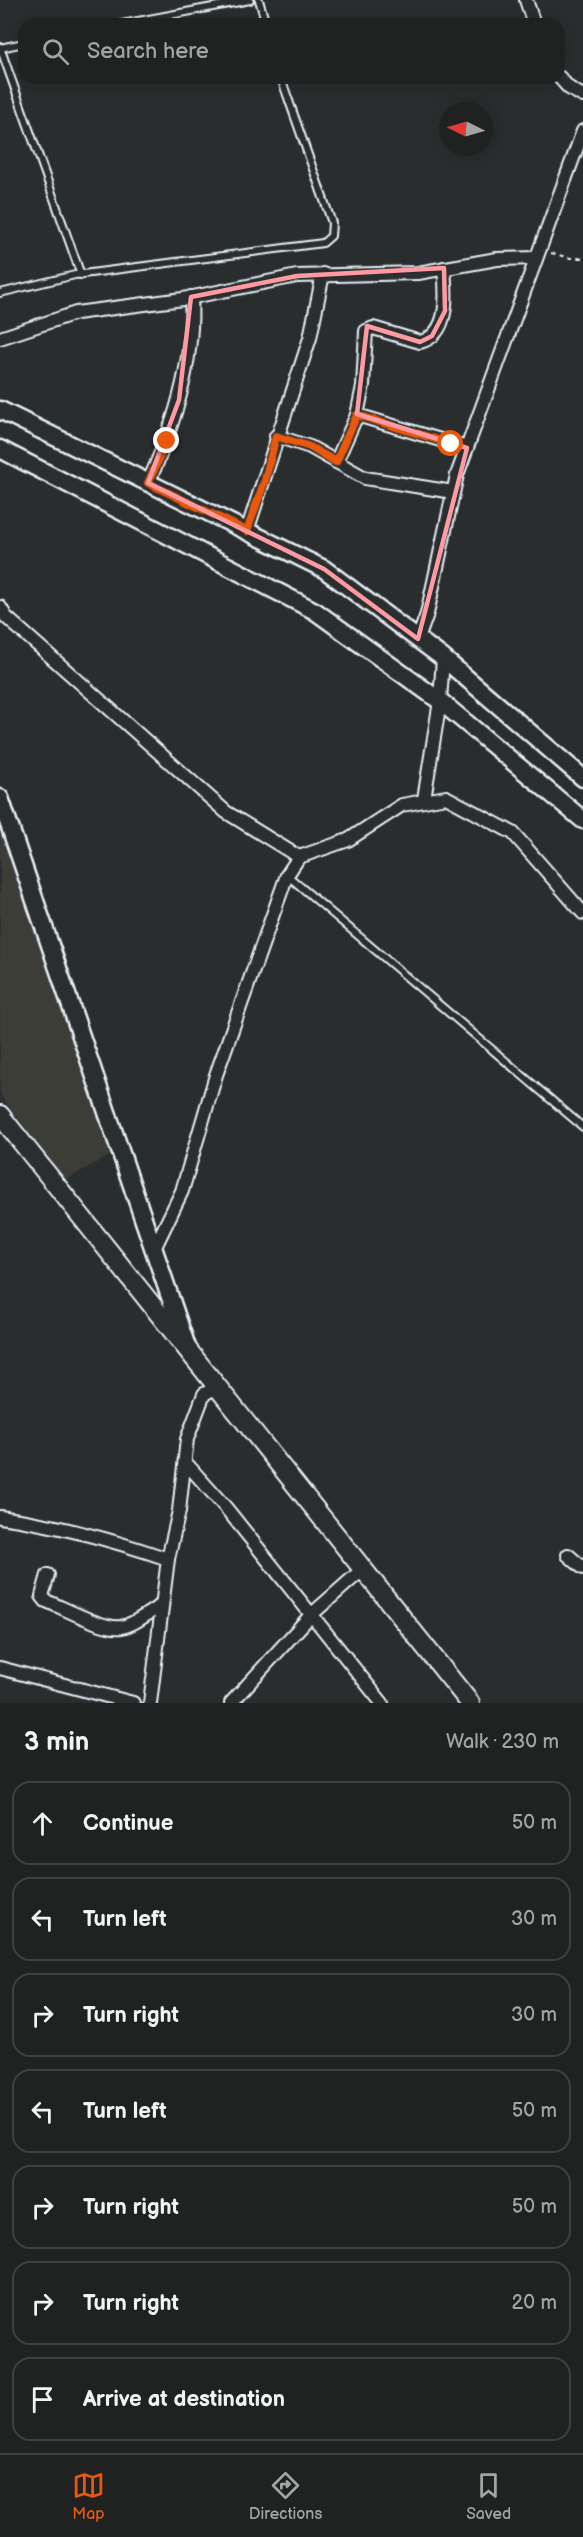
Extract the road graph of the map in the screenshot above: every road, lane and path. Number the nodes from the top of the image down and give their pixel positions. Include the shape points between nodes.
1 (250, 0) edge
2 (260, 0) edge
3 (526, 0) edge
4 (154, 18) edge
5 (264, 18) edge
6 (532, 18) edge
7 (18, 45) edge
8 (0, 48) edge
9 (283, 84) edge
10 (565, 84) edge
11 (583, 96) edge
12 (583, 131) edge
13 (536, 254) junction
14 (583, 258) edge
15 (444, 268) junction
16 (81, 274) junction
17 (323, 274) junction
18 (0, 293) edge
19 (191, 297) junction
20 (0, 338) edge
21 (0, 410) edge
22 (357, 415) junction
23 (276, 436) junction
24 (466, 448) junction
25 (0, 449) edge
26 (336, 462) junction
27 (148, 483) junction
28 (453, 492) junction
29 (247, 531) junction
30 (0, 607) edge
31 (418, 639) junction
32 (443, 658) junction
33 (440, 701) junction
34 (583, 778) edge
35 (0, 798) edge
36 (424, 799) junction
37 (583, 820) edge
38 (299, 856) junction
39 (287, 875) junction
40 (583, 913) edge
41 (0, 1115) edge
42 (583, 1126) edge
43 (155, 1247) junction
44 (188, 1351) junction
45 (218, 1387) junction
46 (185, 1462) junction
47 (0, 1517) edge
48 (567, 1555) dead end
49 (168, 1559) junction
50 (583, 1568) edge
51 (363, 1569) junction
52 (48, 1575) dead end
53 (162, 1605) junction
54 (311, 1615) junction
55 (0, 1668) edge
56 (133, 1703) edge
57 (150, 1703) edge
58 (231, 1703) edge
59 (382, 1703) edge
60 (470, 1703) edge

1 - 4 lane
2 - 5 lane
3 - 6 street
7 - 8 lane
8 - 16 lane
9 - 16 lane via 332,223 331,236 323,243
10 - 11 street
12 - 13 street
13 - 14 path
13 - 15 street
13 - 24 street
15 - 17 street via 418,273
15 - 22 street via 445,311 432,336 420,342 373,328 366,331
16 - 18 lane
17 - 19 street
17 - 23 street via 310,338
19 - 20 street via 76,313
19 - 27 street via 179,400 167,441
21 - 27 street
22 - 24 street
22 - 26 street
23 - 26 street via 310,447
23 - 29 street
24 - 28 street
25 - 33 street via 315,611
26 - 28 street via 365,478
27 - 29 street
28 - 31 street
29 - 31 street via 324,569
30 - 38 street via 6,617 226,812
31 - 32 street
32 - 33 street
32 - 34 street
33 - 36 street
33 - 37 street
35 - 43 street
36 - 38 street via 402,805 348,840
36 - 40 street via 446,797 513,833
38 - 39 street
39 - 42 lane
39 - 43 street via 216,1075 182,1191
41 - 44 main road
43 - 44 street
44 - 45 main road
45 - 46 street via 204,1394 187,1439
45 - 51 main road
46 - 49 street
46 - 54 street
47 - 49 street via 120,1542
48 - 50 street
49 - 53 street
51 - 54 street
51 - 60 main road
52 - 53 street via 42,1596 46,1600 105,1624 129,1624
53 - 57 street
54 - 58 street
54 - 59 street
55 - 56 street

